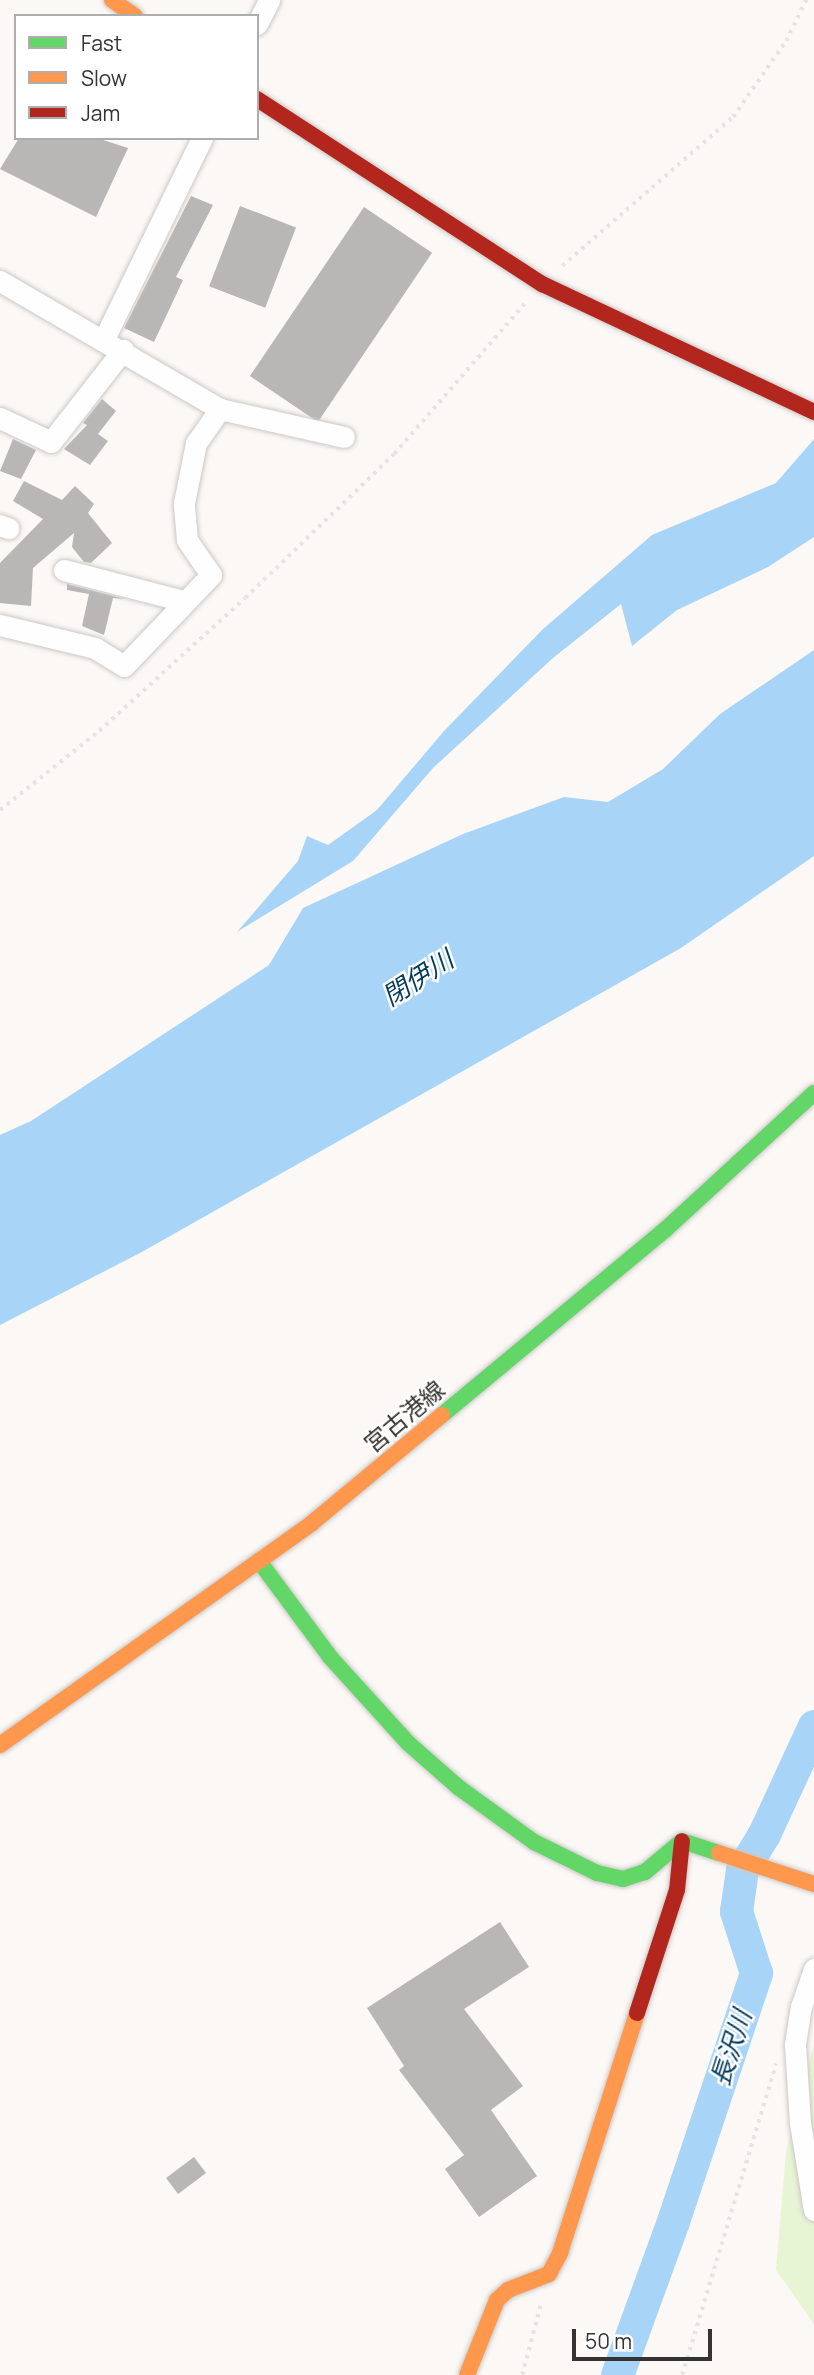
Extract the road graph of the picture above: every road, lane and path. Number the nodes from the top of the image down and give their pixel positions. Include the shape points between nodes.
1 (112, 0) edge
2 (269, 0) edge
3 (806, 0) edge
4 (132, 14) edge
5 (259, 20) edge
6 (259, 100) edge
7 (201, 140) edge
8 (0, 281) edge
9 (542, 284) junction
10 (104, 339) junction
11 (123, 351) junction
12 (220, 409) junction
13 (814, 412) edge
14 (0, 418) edge
15 (344, 438) dead end
16 (64, 570) dead end
17 (184, 601) junction
18 (0, 625) edge
19 (0, 810) edge
20 (814, 1093) edge
21 (259, 1561) junction
22 (0, 1745) edge
23 (682, 1841) junction
24 (814, 1884) edge
25 (814, 1969) edge
26 (780, 2050) dead end
27 (814, 2210) edge
28 (549, 2274) junction
29 (467, 2375) edge
30 (522, 2375) edge
31 (682, 2375) edge

1 - 4 street
2 - 5 street
3 - 9 path via 786,41 733,117
6 - 9 street
7 - 10 street
8 - 10 street
9 - 13 street
9 - 19 path via 394,454 99,731
10 - 11 street
11 - 12 street
11 - 14 street via 51,442
12 - 15 street
12 - 17 street via 196,443 184,503 187,540 211,575
16 - 17 street
17 - 18 street via 124,666 95,648
20 - 21 street, 宮古港線 via 666,1229 312,1523
21 - 22 street, 宮古港線
21 - 23 street via 330,1657 408,1743 457,1787 534,1842 597,1872 623,1879 645,1872
23 - 24 street
23 - 28 street via 677,1890 560,2253
25 - 27 street via 801,2006 795,2045 800,2123
26 - 31 path
28 - 29 street via 508,2290 497,2300
28 - 30 path

